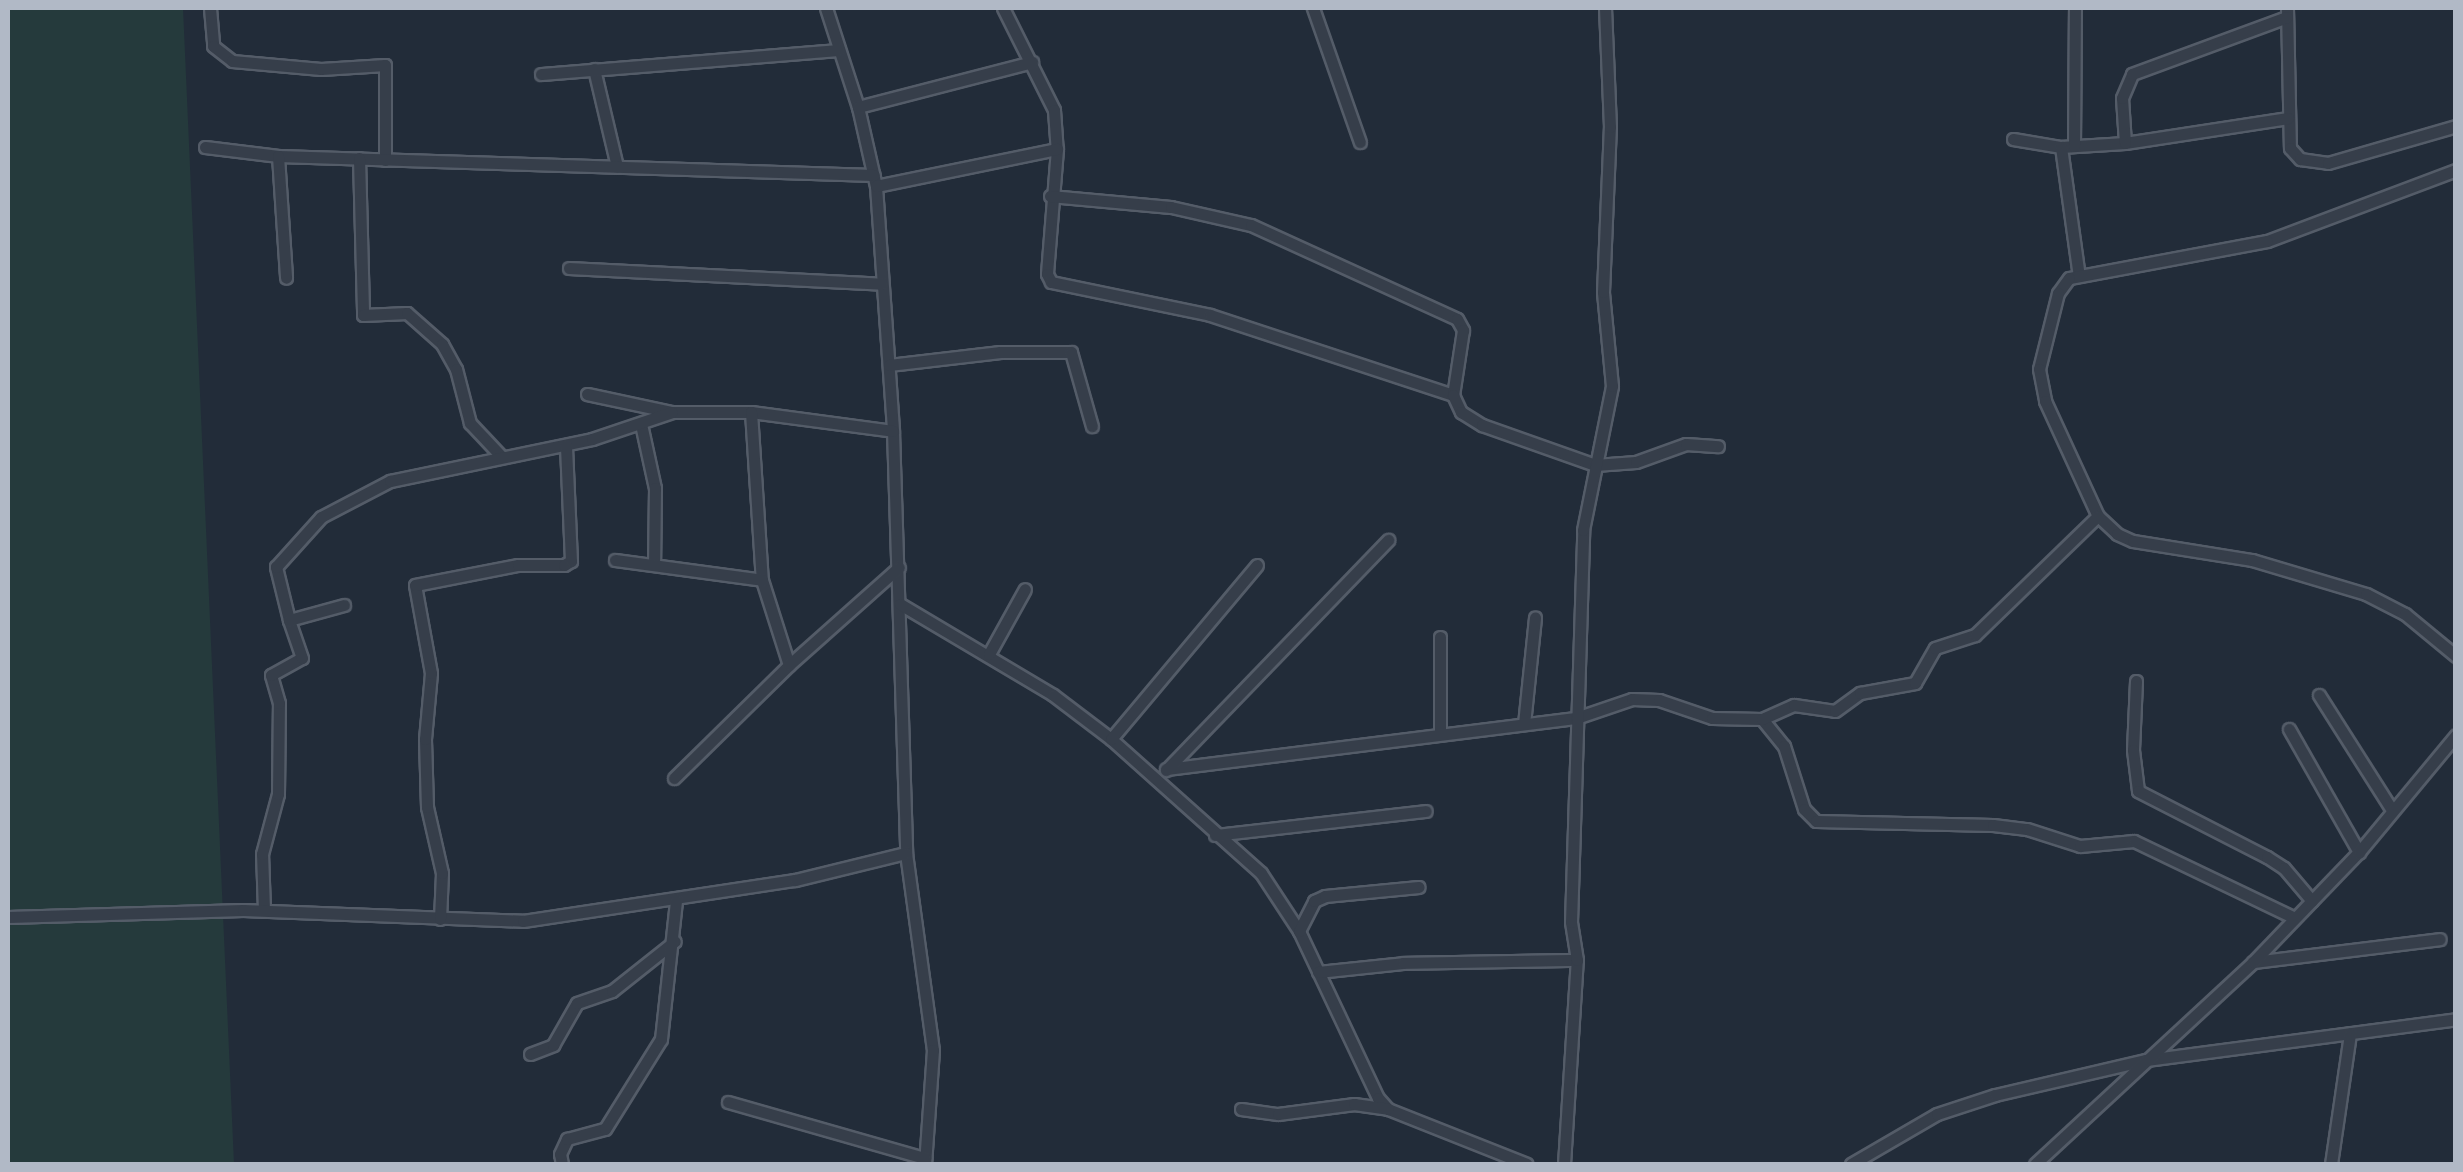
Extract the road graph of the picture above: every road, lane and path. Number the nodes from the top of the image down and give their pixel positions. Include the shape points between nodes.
1 (210, 8) edge
2 (826, 8) edge
3 (1003, 8) edge
4 (1312, 8) edge
5 (1604, 8) edge
6 (2075, 8) edge
7 (2287, 12) edge
8 (839, 50) junction
9 (1032, 62) junction
10 (594, 70) junction
11 (542, 74) dead end
12 (858, 107) junction
13 (2288, 118) junction
14 (2456, 126) edge
15 (2013, 139) dead end
16 (1360, 142) dead end
17 (2125, 143) junction
18 (2067, 146) junction
19 (205, 147) dead end
20 (1057, 149) junction
21 (278, 156) junction
22 (360, 158) junction
23 (386, 160) junction
24 (617, 166) junction
25 (2456, 170) edge
26 (875, 180) junction
27 (1050, 196) junction
28 (569, 268) dead end
29 (2078, 276) junction
30 (286, 278) dead end
31 (882, 284) junction
32 (889, 364) junction
33 (587, 394) dead end
34 (1453, 395) junction
35 (672, 412) junction
36 (751, 412) junction
37 (641, 424) junction
38 (1092, 426) dead end
39 (894, 431) junction
40 (566, 445) junction
41 (1718, 446) dead end
42 (501, 456) junction
43 (1594, 465) junction
44 (2098, 516) junction
45 (1388, 540) dead end
46 (614, 560) dead end
47 (654, 565) junction
48 (1257, 565) dead end
49 (899, 567) junction
50 (762, 580) junction
51 (1025, 590) dead end
52 (900, 604) junction
53 (344, 606) dead end
54 (1535, 618) dead end
55 (288, 620) junction
56 (1440, 637) dead end
57 (990, 654) junction
58 (2456, 656) edge
59 (789, 665) junction
60 (2136, 681) dead end
61 (2319, 694) dead end
62 (1576, 718) junction
63 (1762, 719) junction
64 (1524, 724) junction
65 (2289, 728) dead end
66 (1440, 734) junction
67 (2456, 735) edge
68 (1110, 740) junction
69 (1166, 769) junction
70 (674, 778) dead end
71 (1157, 781) junction
72 (2392, 810) junction
73 (1426, 811) dead end
74 (1215, 835) junction
75 (906, 852) junction
76 (2359, 852) junction
77 (1419, 887) dead end
78 (676, 900) junction
79 (2312, 901) junction
80 (264, 910) junction
81 (8, 917) edge
82 (2295, 918) junction
83 (440, 919) junction
84 (1299, 930) junction
85 (2440, 939) dead end
86 (674, 941) junction
87 (1576, 960) junction
88 (2252, 962) junction
89 (1318, 972) junction
90 (2455, 1020) edge
91 (2350, 1033) junction
92 (530, 1054) dead end
93 (2146, 1060) junction
94 (728, 1102) dead end
95 (1241, 1108) dead end
96 (1388, 1109) junction
97 (925, 1162) edge
98 (562, 1164) edge
99 (1526, 1164) edge
100 (1564, 1164) edge
101 (1851, 1164) edge
102 (2035, 1164) edge
103 (2331, 1164) edge

1 - 23 street via 213,46 232,61 385,65
2 - 8 street
3 - 9 street
4 - 16 street
5 - 43 street via 1610,127 1603,292 1612,386
6 - 18 street
7 - 13 street
7 - 17 street via 2132,74 2122,98
8 - 10 street
8 - 12 street
9 - 12 street
9 - 20 street via 1054,110
10 - 11 street
10 - 24 street
12 - 26 street
13 - 14 street via 2290,148 2313,163
13 - 17 street
15 - 18 street
17 - 18 street
18 - 29 street
19 - 21 street
20 - 26 street
20 - 27 street
21 - 22 street
21 - 30 street
22 - 23 street
22 - 42 street via 363,315 407,313 442,344 470,422
23 - 24 street
24 - 26 street
25 - 29 street via 2266,241
26 - 31 street
27 - 34 street via 1047,274 1058,287 1210,315
27 - 34 street via 1171,207 1251,225 1456,319 1463,330
28 - 31 street
29 - 44 street via 2064,280 2058,293 2041,353 2040,385
31 - 32 street
32 - 38 street via 1071,352
32 - 39 street
33 - 35 street
34 - 43 street via 1467,418
35 - 36 street
35 - 37 street
36 - 39 street
36 - 50 street
37 - 40 street
37 - 47 street via 654,488
39 - 49 street
40 - 42 street
40 - 83 street via 571,561 416,585 414,592 431,673 425,740 442,873
41 - 43 street via 1686,444 1636,462
42 - 55 street via 390,480 322,517 276,567
43 - 62 street via 1582,530
44 - 58 street via 2132,540 2252,560 2366,594 2406,614
44 - 63 street via 1987,626 1935,648 1915,682 1860,693 1835,711 1794,705
45 - 69 street
46 - 47 street
47 - 50 street
48 - 68 street
49 - 52 street
49 - 59 street
50 - 59 street
51 - 57 street
52 - 57 street
52 - 75 street
53 - 55 street
54 - 64 street
55 - 80 street via 302,658 271,675 278,703 278,794 262,854
56 - 66 street
57 - 68 street
59 - 70 street
60 - 79 street via 2138,791 2267,857
61 - 72 street
62 - 63 street via 1646,698 1706,717
62 - 64 street
62 - 87 street
63 - 82 street via 1784,746 1804,809 1816,821 1992,825 2080,846 2134,841
64 - 66 street
65 - 76 street
66 - 69 street
67 - 72 street
68 - 71 street
69 - 71 street
71 - 74 street
72 - 76 street
73 - 74 street
74 - 84 street via 1261,873
75 - 78 street
75 - 97 street via 933,1050
76 - 79 street
77 - 84 street via 1325,896 1314,901
78 - 83 street via 523,922
78 - 86 street
79 - 82 street
80 - 81 street
80 - 83 street
82 - 88 street
84 - 89 street
85 - 88 street
86 - 92 street via 612,991 577,1002 553,1045
86 - 98 street via 661,1038 605,1129 567,1139
87 - 89 street via 1403,963
87 - 100 street
88 - 93 street
89 - 96 street
90 - 91 street
91 - 93 street
91 - 103 street
93 - 101 street via 1937,1114
93 - 102 street
94 - 97 street
95 - 96 street via 1278,1114 1354,1104
96 - 99 street

